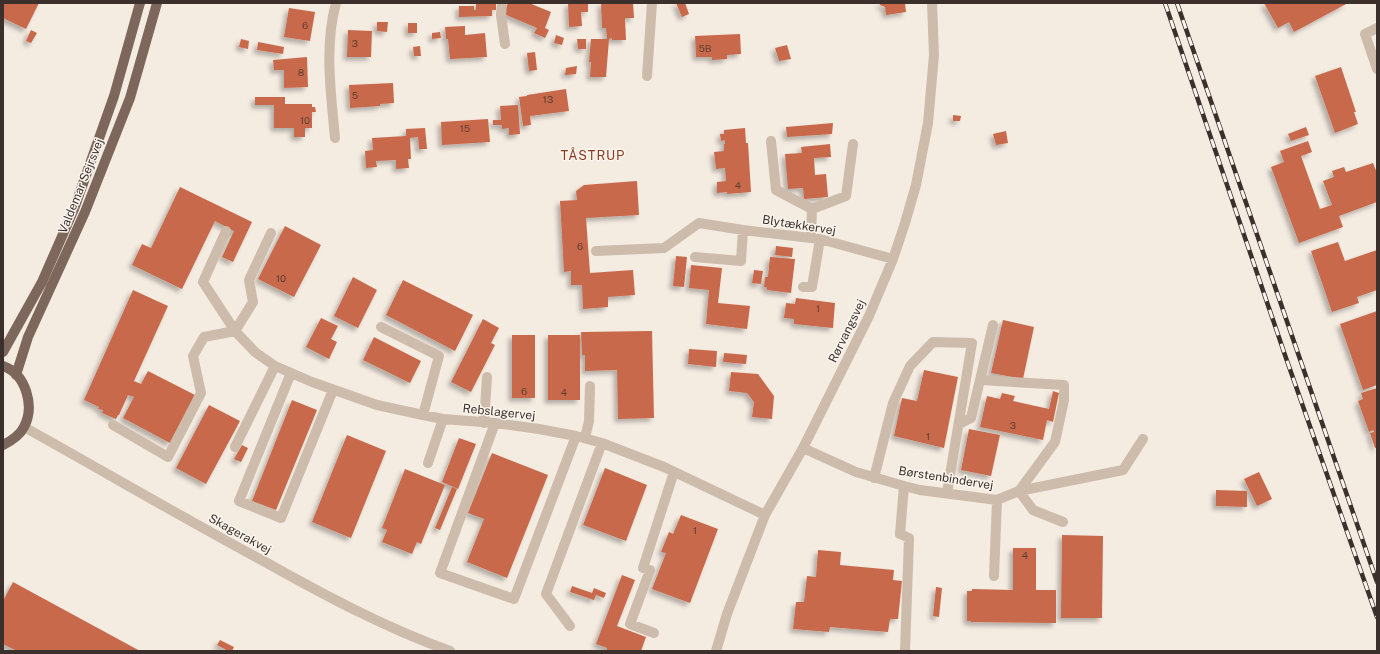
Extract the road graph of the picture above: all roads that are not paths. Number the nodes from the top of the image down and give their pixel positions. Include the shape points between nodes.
1 (140, 3) edge
2 (158, 3) edge
3 (336, 3) edge
4 (502, 3) edge
5 (652, 3) edge
6 (932, 3) edge
7 (1377, 28) edge
8 (505, 44) dead end
9 (1377, 69) edge
10 (647, 76) dead end
11 (336, 138) dead end
12 (771, 141) dead end
13 (853, 144) dead end
14 (812, 209) junction
15 (743, 230) junction
16 (226, 231) dead end
17 (271, 233) dead end
18 (816, 238) junction
19 (596, 251) dead end
20 (696, 257) dead end
21 (893, 259) junction
22 (802, 287) dead end
23 (993, 325) dead end
24 (382, 327) dead end
25 (235, 331) junction
26 (3, 352) edge
27 (3, 366) edge
28 (275, 366) junction
29 (291, 373) junction
30 (16, 375) junction
31 (487, 377) dead end
32 (980, 380) junction
33 (590, 386) dead end
34 (333, 390) junction
35 (424, 415) junction
36 (443, 419) junction
37 (484, 423) junction
38 (495, 423) junction
39 (958, 424) junction
40 (113, 425) dead end
41 (24, 427) junction
42 (580, 437) junction
43 (1143, 439) dead end
44 (602, 443) junction
45 (3, 445) edge
46 (235, 448) dead end
47 (803, 448) junction
48 (428, 463) dead end
49 (674, 472) junction
50 (874, 478) junction
51 (904, 486) junction
52 (1019, 490) junction
53 (947, 493) junction
54 (997, 500) junction
55 (765, 515) junction
56 (1063, 522) dead end
57 (994, 576) dead end
58 (570, 626) dead end
59 (654, 634) dead end
60 (450, 651) edge
61 (716, 651) edge
62 (905, 651) edge

1 - 26 main road, Valdemar Sejrsvej via 114,96 74,209 42,282
2 - 30 main road, Valdemar Sejrsvej via 130,98 85,212 28,337
3 - 11 street via 329,56
4 - 8 street
5 - 10 street
6 - 21 street, Rørvangsvej via 934,55 928,123 916,185
7 - 9 street via 1365,34
12 - 14 street via 776,190
13 - 14 street via 846,196
14 - 18 street
15 - 18 street, Blytækkervej
15 - 19 street, Blytækkervej via 699,223 664,248
15 - 20 street via 741,262
16 - 25 street, Rebslagervej via 203,282
17 - 25 street via 249,280 253,302
18 - 21 street, Blytækkervej
18 - 22 street via 812,287
21 - 47 street, Rørvangsvej via 870,316
23 - 32 street
24 - 35 street via 439,356
25 - 28 street, Rebslagervej via 255,352
25 - 40 street via 204,337 193,356 201,393 168,457
27 - 30 main road
28 - 29 street, Rebslagervej
28 - 46 street
29 - 34 street, Rebslagervej
29 - 34 street via 239,501 246,504 281,518
30 - 41 main road via 27,390 29,409
31 - 37 street
32 - 39 street via 971,418
32 - 52 street via 1064,385 1064,400 1055,442
33 - 42 street via 589,421
34 - 35 street, Rebslagervej via 377,405
35 - 36 street, Rebslagervej
36 - 37 street, Rebslagervej
36 - 48 street
37 - 38 street, Rebslagervej
38 - 42 street, Rebslagervej
38 - 42 street via 440,573 514,599
39 - 50 street via 972,343 934,342 910,366 893,403
39 - 53 street
41 - 45 main road
41 - 60 street, Skagerakvej via 330,598
42 - 44 street, Rebslagervej
43 - 52 street, Børstenbindervej via 1123,470
44 - 49 street, Rebslagervej
44 - 58 street via 546,594
47 - 50 street, Børstenbindervej
47 - 55 street, Rørvangsvej
49 - 55 street, Rebslagervej
49 - 59 street via 643,568 650,570 630,624
50 - 51 street, Børstenbindervej
51 - 53 street, Børstenbindervej
51 - 62 street via 900,534 909,538
52 - 54 street, Børstenbindervej
52 - 56 street via 1033,510
53 - 54 street, Børstenbindervej
54 - 57 street
55 - 61 street, Rørvangsvej via 727,614

